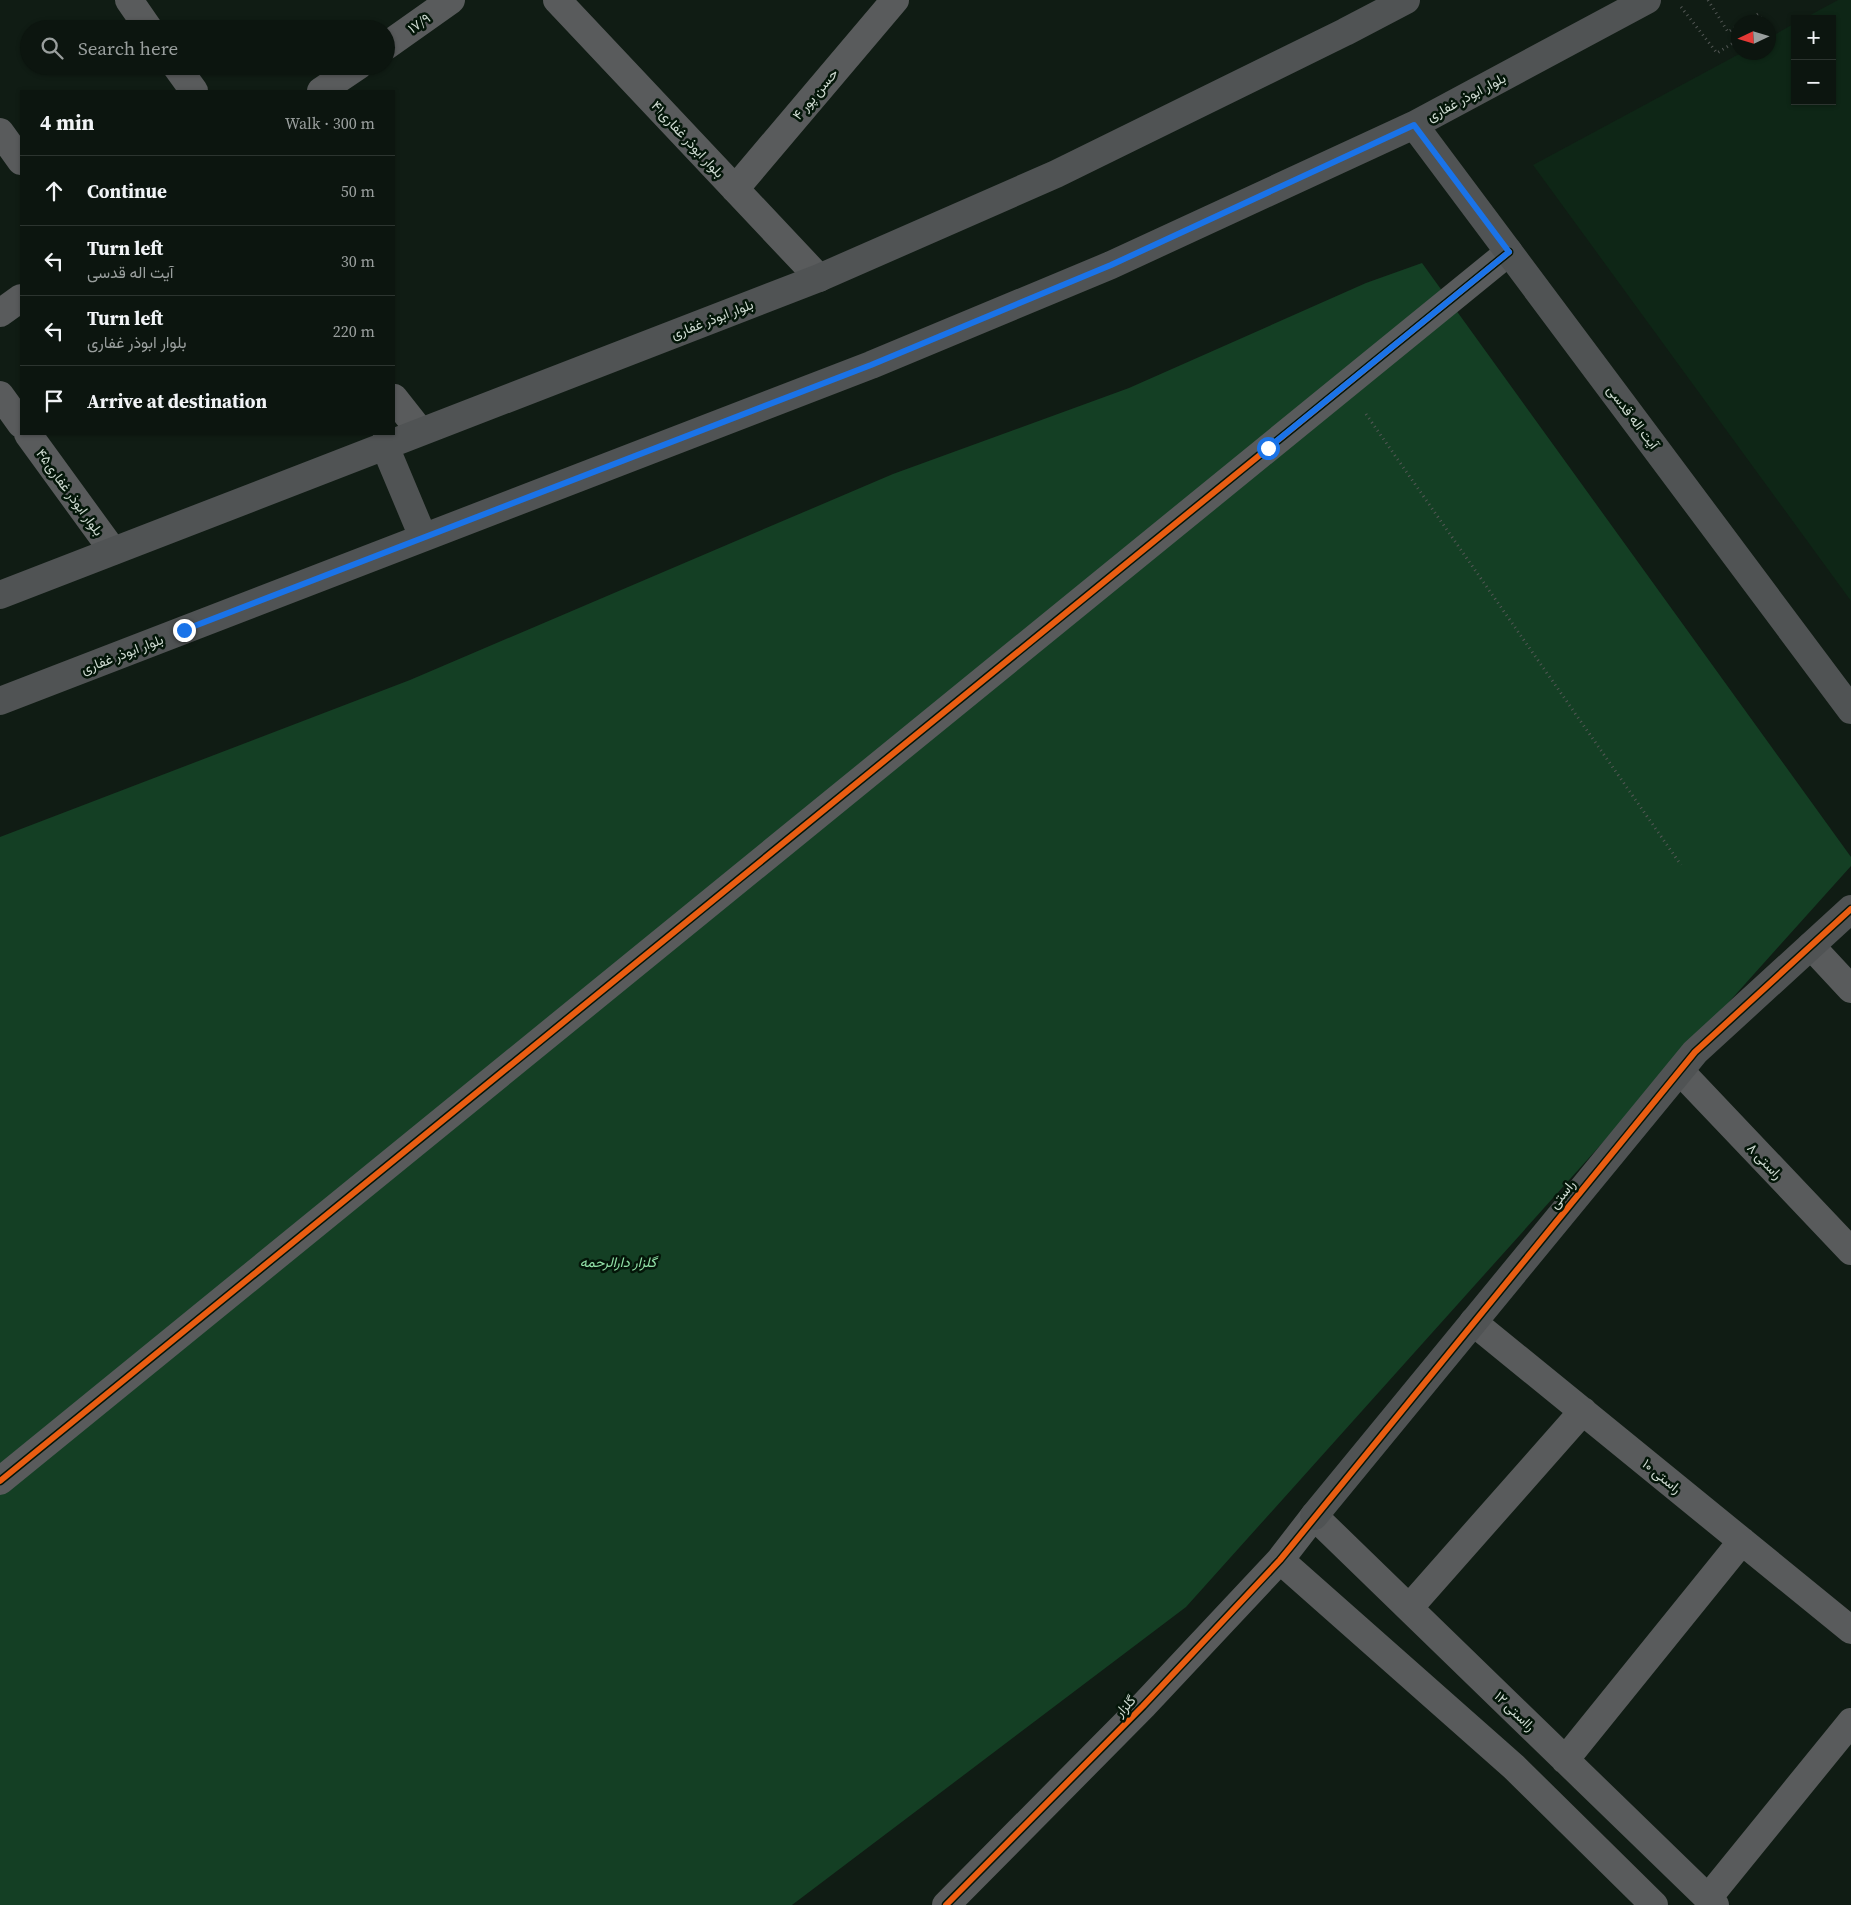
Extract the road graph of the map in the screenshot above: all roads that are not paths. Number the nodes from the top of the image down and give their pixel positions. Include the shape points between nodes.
1 (129, 0) edge
2 (451, 0) edge
3 (557, 0) edge
4 (895, 0) edge
5 (1406, 0) edge
6 (1647, 0) edge
7 (143, 20) edge
8 (395, 40) edge
9 (182, 75) edge
10 (345, 75) edge
11 (193, 90) edge
12 (322, 90) edge
13 (1414, 125) junction
14 (0, 132) edge
15 (20, 160) edge
16 (735, 189) junction
17 (1509, 252) junction
18 (820, 278) junction
19 (20, 299) edge
20 (0, 313) edge
21 (0, 395) edge
22 (395, 399) edge
23 (20, 423) edge
24 (420, 431) junction
25 (29, 435) edge
26 (384, 444) junction
27 (423, 537) junction
28 (113, 551) junction
29 (0, 595) edge
30 (0, 701) edge
31 (1851, 710) edge
32 (1851, 909) edge
33 (1811, 946) junction
34 (1851, 989) edge
35 (1680, 1071) junction
36 (1851, 1251) edge
37 (1473, 1322) junction
38 (1584, 1411) junction
39 (0, 1481) edge
40 (1314, 1516) junction
41 (1742, 1541) junction
42 (1280, 1560) junction
43 (1409, 1608) junction
44 (1851, 1630) edge
45 (1851, 1722) edge
46 (1565, 1760) junction
47 (1712, 1902) edge
48 (946, 1905) edge
49 (1654, 1905) edge

1 - 7 street
2 - 8 street, ۱۷/۹
3 - 16 street, بلوار ابوذر غفاری۴۱
4 - 16 street, ۴ حسن پور
5 - 18 main road, بلوار ابوذر غفاری via 1056,174
6 - 13 main road, بلوار ابوذر غفاری
9 - 11 street
10 - 12 street
13 - 17 main road, آیت اله قدسی
13 - 27 main road, بلوار ابوذر غفاری via 1111,265 942,335
14 - 15 street
16 - 18 street, بلوار ابوذر غفاری۴۱
17 - 31 main road, آیت اله قدسی
17 - 39 street
18 - 24 main road, بلوار ابوذر غفاری
19 - 20 street
21 - 23 street
22 - 24 street
24 - 26 main road, بلوار ابوذر غفاری
25 - 28 street, بلوار ابوذر غفاری۴۵
26 - 27 main road
26 - 28 main road, بلوار ابوذر غفاری
27 - 30 main road, بلوار ابوذر غفاری
28 - 29 main road, بلوار ابوذر غفاری
32 - 33 main road, راستی
33 - 34 street
33 - 35 main road, راستی via 1695,1052
35 - 36 street, راستی ۸
35 - 37 main road, راستی
37 - 38 street, راستی ۱۰
37 - 40 main road, راستی
38 - 41 street, راستی ۱۰
38 - 43 street
40 - 42 street, گلزار
40 - 43 street, ۱۲ رااستی
41 - 44 street, راستی ۱۰
41 - 46 street
42 - 48 street, گلزار via 1143,1706
42 - 49 street via 1514,1766
43 - 46 street, ۱۲ رااستی
45 - 47 street
46 - 47 street, ۱۲ رااستی

